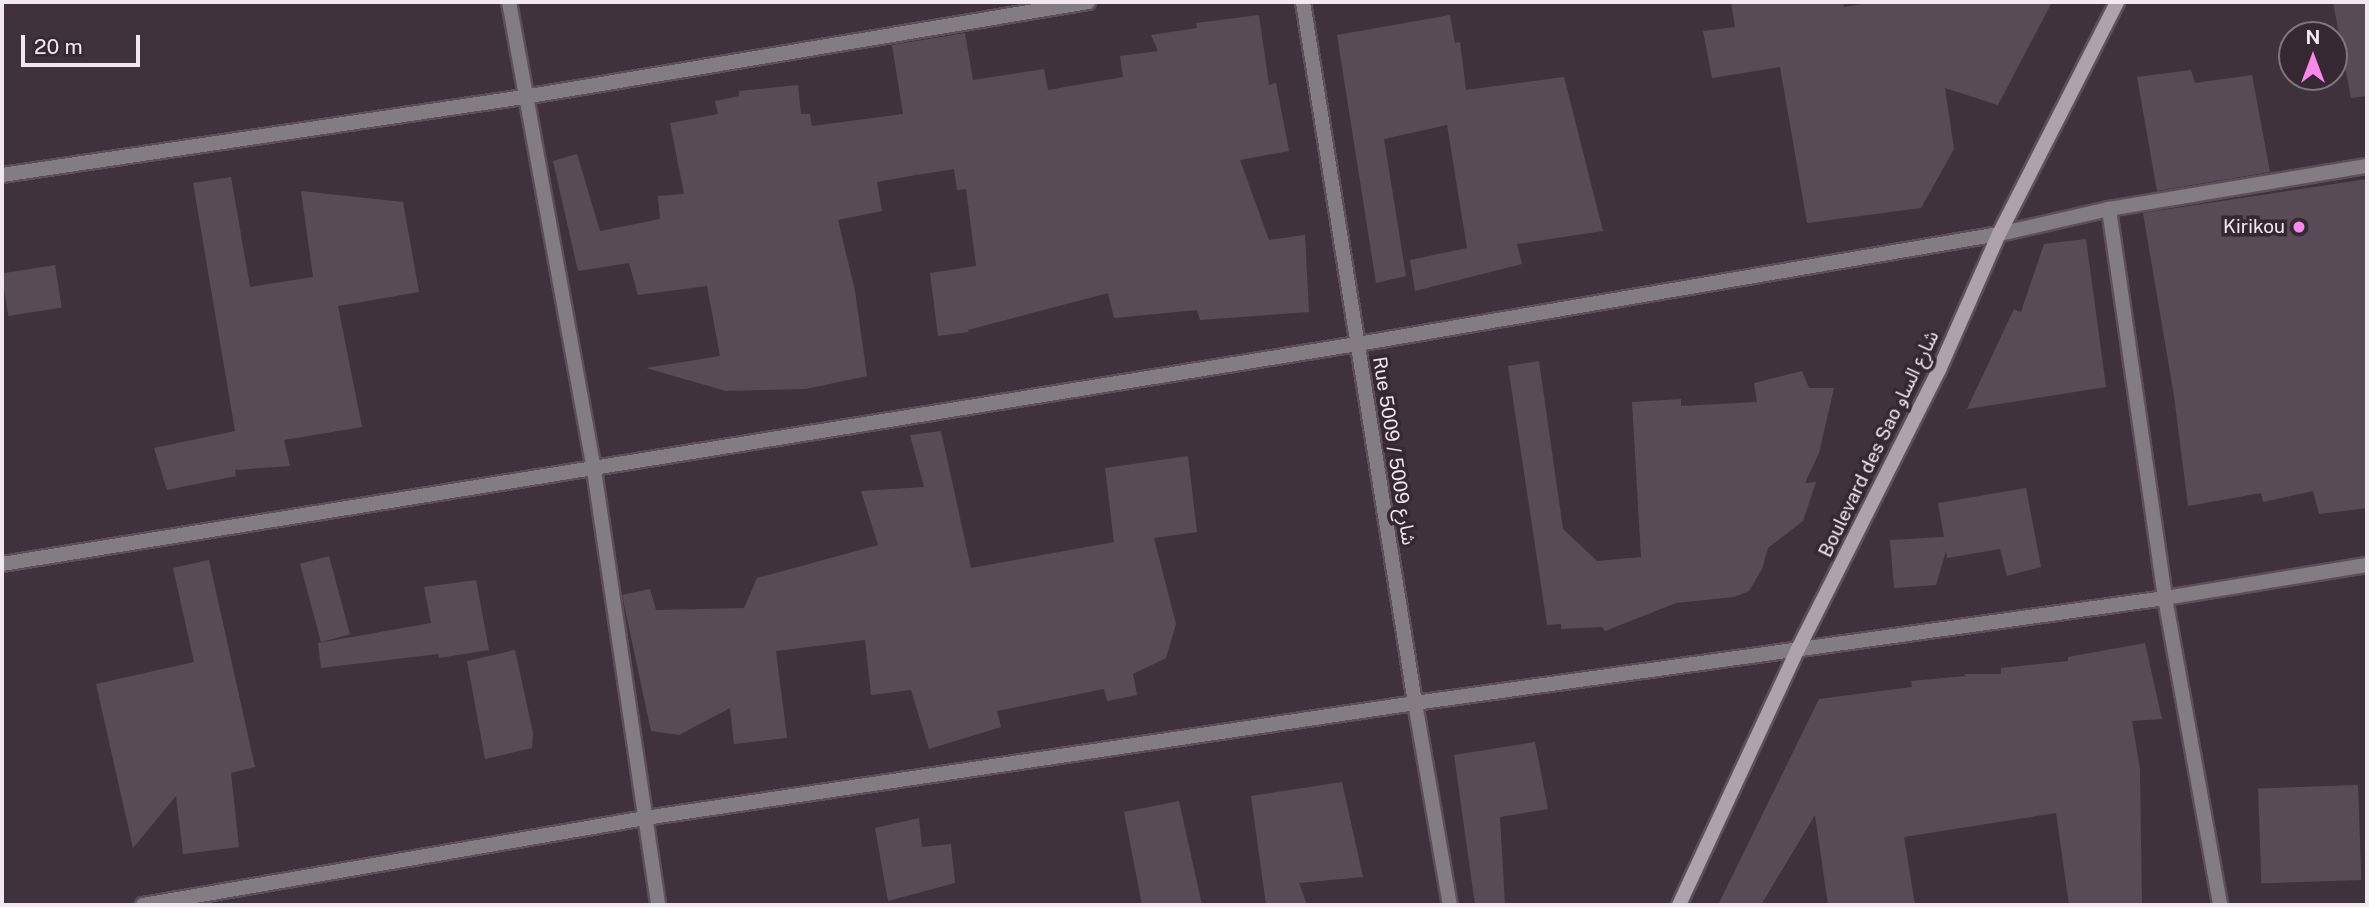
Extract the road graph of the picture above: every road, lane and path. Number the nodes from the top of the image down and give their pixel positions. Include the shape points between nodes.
1 (509, 2) edge
2 (1088, 2) edge
3 (1303, 2) edge
4 (2117, 2) edge
5 (524, 97) junction
6 (2367, 166) edge
7 (2, 176) edge
8 (2109, 209) junction
9 (1999, 234) junction
10 (1358, 344) junction
11 (594, 470) junction
12 (2, 564) edge
13 (2367, 565) edge
14 (2165, 598) junction
15 (1798, 649) junction
16 (1415, 703) junction
17 (645, 818) junction
18 (144, 905) edge
19 (658, 905) edge
20 (1450, 905) edge
21 (1679, 905) edge
22 (2220, 905) edge

1 - 5 street
2 - 5 street
3 - 10 street, Rue 5009 / شارع 5009
4 - 9 street, Boulevard des Sao شارع الساو
5 - 7 street
5 - 11 street
6 - 8 street
8 - 9 street
8 - 14 street
9 - 10 street
9 - 15 street, Boulevard des Sao شارع الساو via 1939,370
10 - 11 street
10 - 16 street, Rue 5009 / شارع 5009
11 - 12 street
11 - 17 street
13 - 14 street
14 - 15 street
14 - 22 street
15 - 16 street
15 - 21 street, Boulevard des Sao شارع الساو
16 - 17 street
16 - 20 street, Rue 5009 / شارع 5009
17 - 18 street
17 - 19 street

